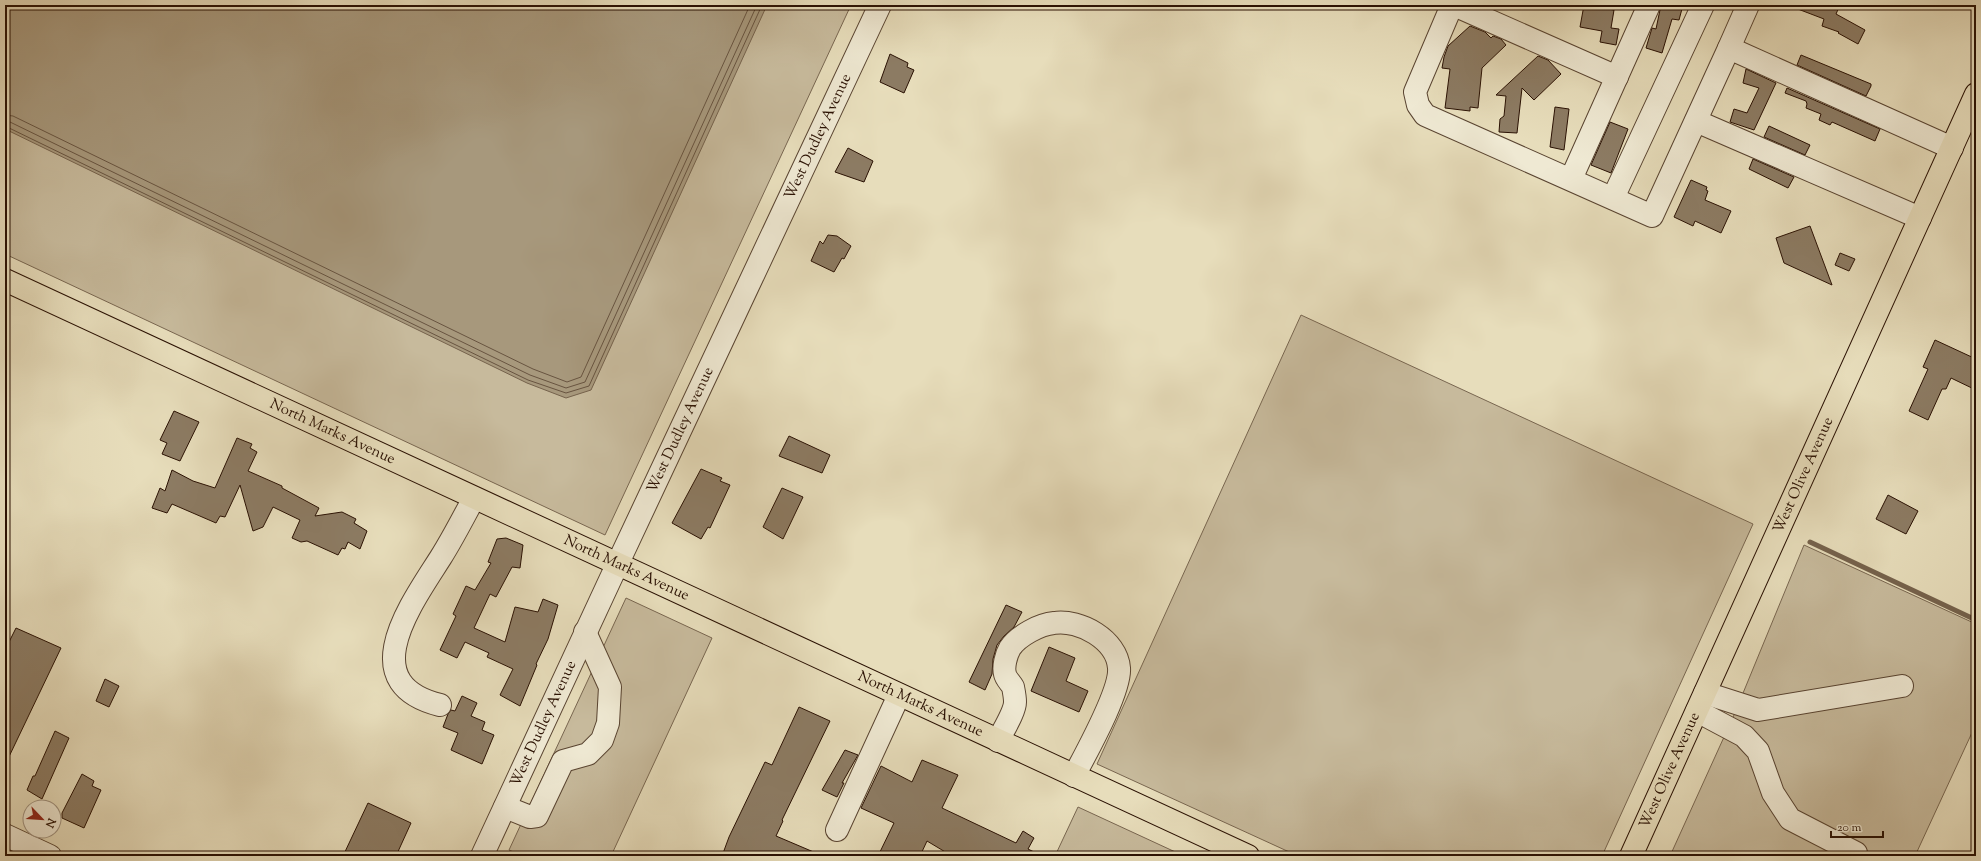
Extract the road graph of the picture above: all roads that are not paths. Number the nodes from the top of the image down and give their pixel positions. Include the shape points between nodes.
1 (880, 5) edge
2 (1453, 5) edge
3 (1649, 5) edge
4 (1702, 5) edge
5 (1748, 5) edge
6 (1729, 48) junction
7 (1616, 77) junction
8 (1976, 94) edge
9 (1696, 121) junction
10 (1952, 148) junction
11 (1571, 179) junction
12 (1613, 198) junction
13 (1920, 218) junction
14 (5, 280) edge
15 (474, 498) junction
16 (616, 565) junction
17 (585, 632) junction
18 (1902, 686) dead end
19 (899, 695) junction
20 (1701, 702) junction
21 (440, 705) dead end
22 (998, 741) junction
23 (1074, 776) junction
24 (504, 807) junction
25 (837, 830) dead end
26 (5, 835) edge
27 (1856, 853) dead end
28 (50, 856) edge
29 (482, 856) edge
30 (1248, 856) edge
31 (1631, 856) edge

1 - 16 street, West Dudley Avenue
2 - 7 street
2 - 11 street via 1415,92 1418,105 1425,115
3 - 7 street
4 - 12 street
5 - 6 street
6 - 9 street
6 - 10 street
7 - 11 street
8 - 10 main road, West Olive Avenue
9 - 12 street via 1652,216
9 - 13 street
10 - 13 main road, West Olive Avenue
11 - 12 street
13 - 20 main road, West Olive Avenue
14 - 15 main road, North Marks Avenue
15 - 16 main road, North Marks Avenue
15 - 21 street via 451,541 412,602 396,637 394,652 401,684 409,693 426,702
16 - 17 street, West Dudley Avenue
16 - 19 main road, North Marks Avenue
17 - 24 street, West Dudley Avenue
17 - 24 street via 610,687 608,723 602,740 588,754 563,761 537,816 530,817
18 - 20 street via 1758,710
19 - 22 main road, North Marks Avenue
19 - 25 street
20 - 27 street via 1744,736 1758,751 1773,793 1790,819
20 - 31 main road, West Olive Avenue
22 - 23 main road, North Marks Avenue
22 - 23 street via 1015,704 1012,687 1005,674 1005,662 1011,648 1039,626 1055,622 1069,623 1095,633 1109,643 1116,653 1118,680
23 - 30 main road, North Marks Avenue
24 - 29 street, West Dudley Avenue
26 - 28 street

